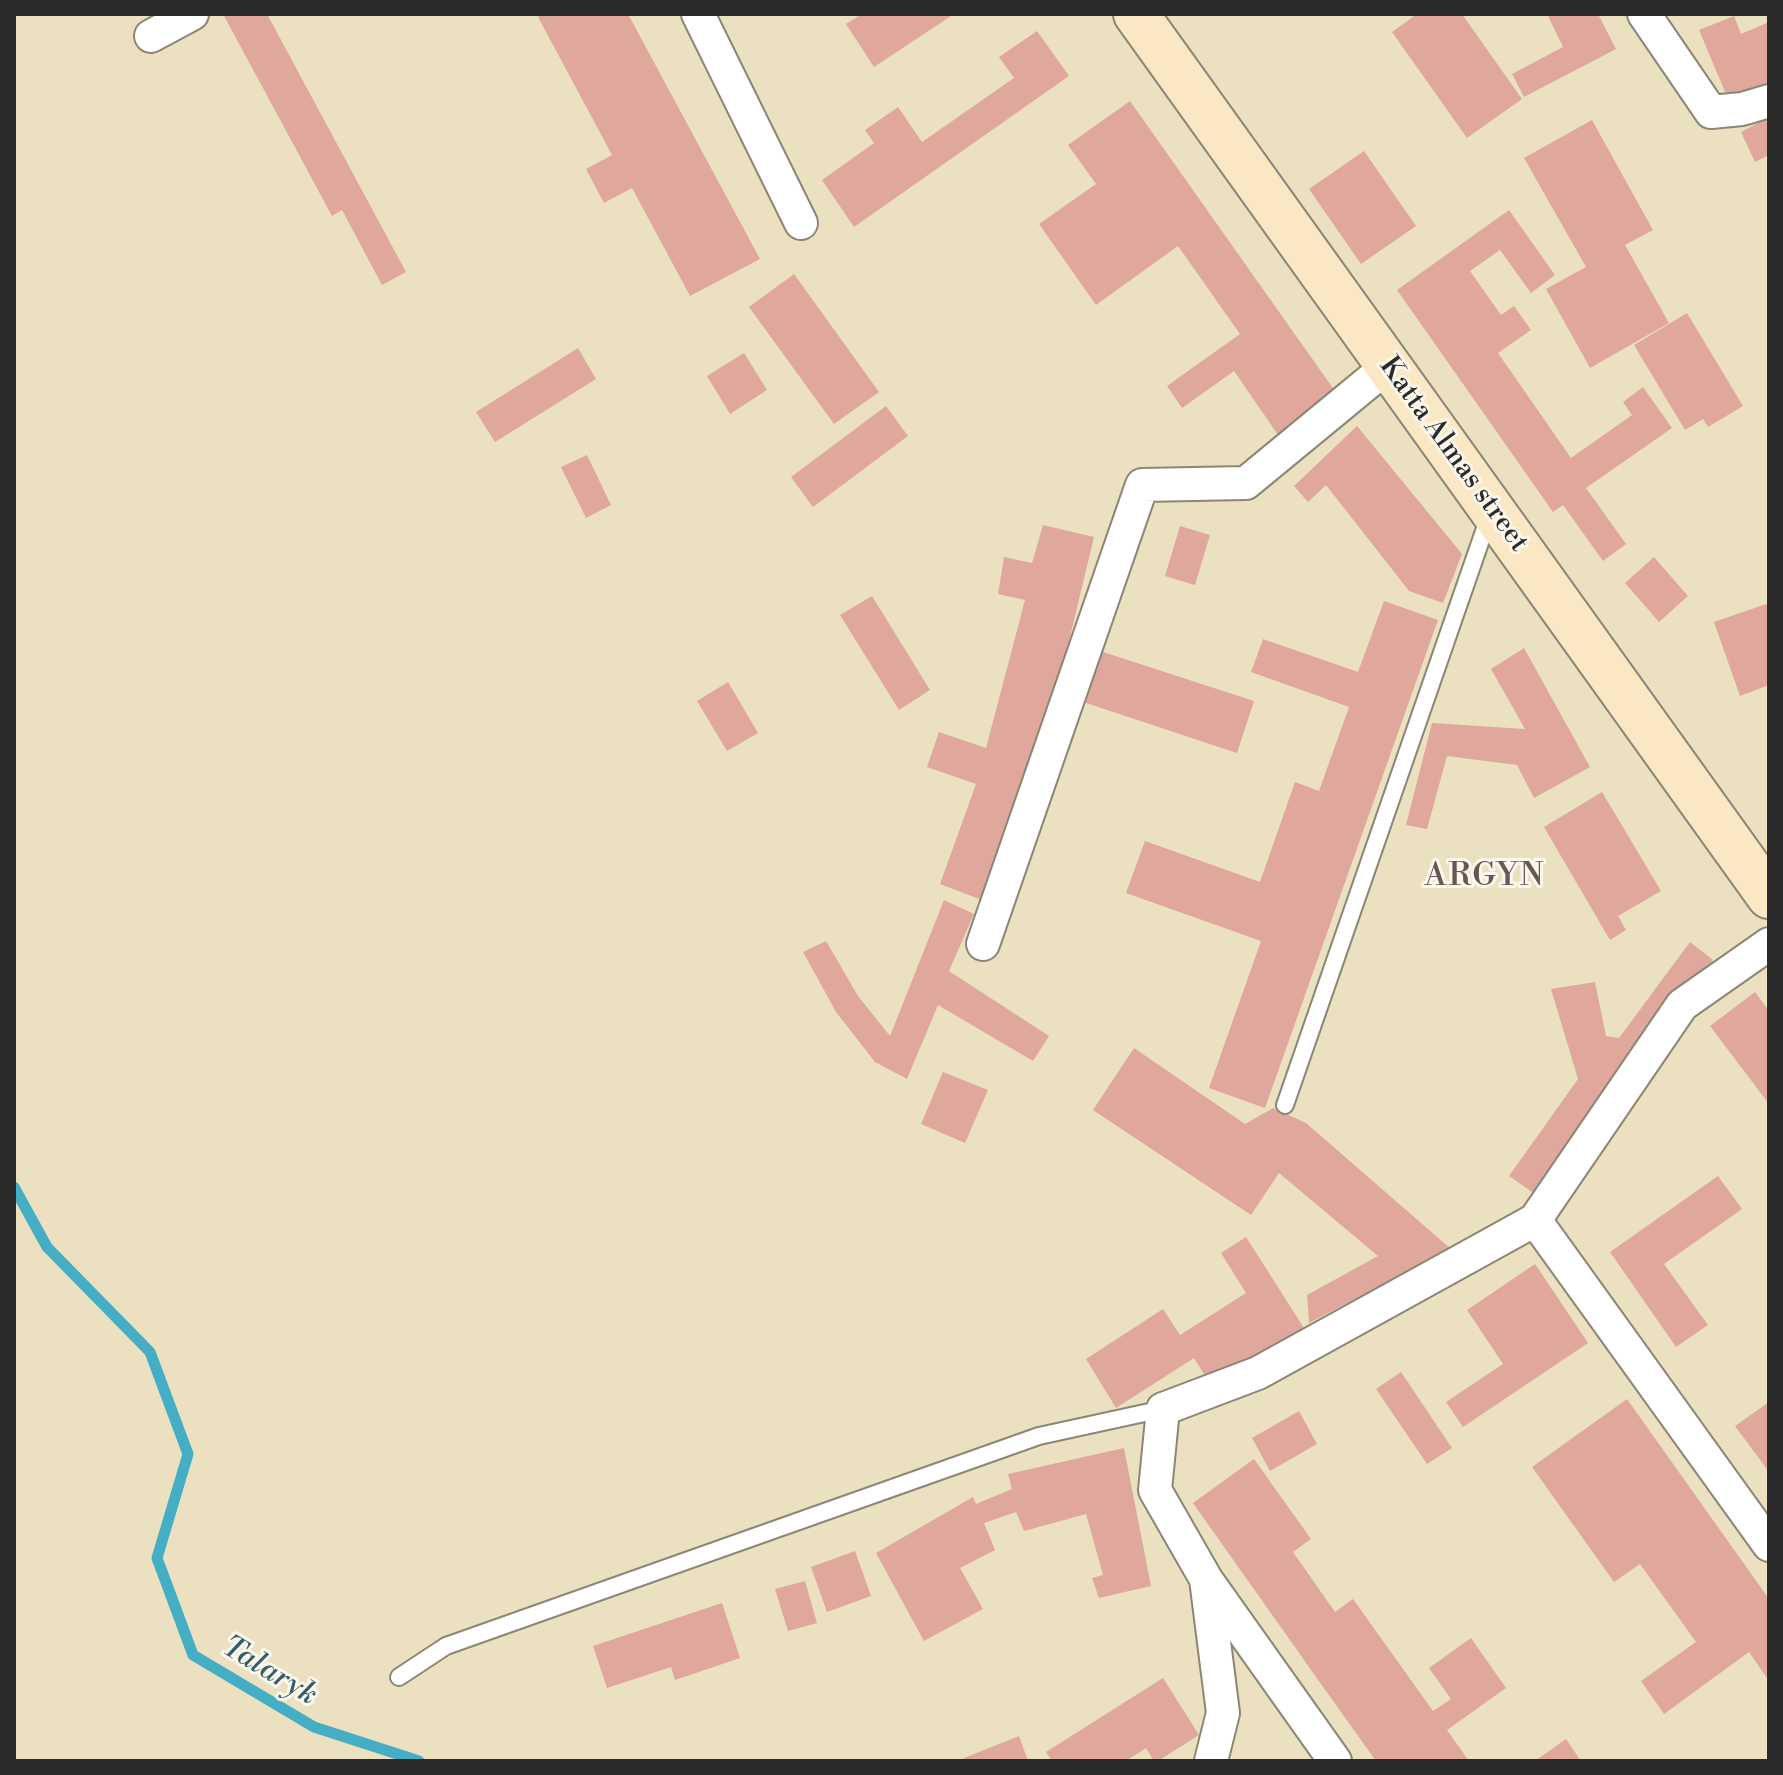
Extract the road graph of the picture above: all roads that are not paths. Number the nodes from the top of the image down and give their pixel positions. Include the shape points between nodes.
1 (192, 14) edge
2 (698, 14) edge
3 (1136, 14) edge
4 (1644, 14) edge
5 (151, 36) dead end
6 (1769, 101) edge
7 (801, 223) dead end
8 (1388, 366) junction
9 (1491, 509) junction
10 (1769, 896) edge
11 (983, 944) dead end
12 (1769, 944) edge
13 (1285, 1105) dead end
14 (1535, 1220) junction
15 (1163, 1409) junction
16 (1769, 1545) edge
17 (1206, 1579) junction
18 (399, 1677) dead end
19 (1211, 1761) edge
20 (1335, 1761) edge

1 - 5 street
2 - 7 street
3 - 8 street, Katta Almas street
4 - 6 street via 1711,112
8 - 9 street, Katta Almas street
8 - 11 street via 1246,483 1142,485
9 - 10 street, Katta Almas street
9 - 13 lane
12 - 14 street via 1682,1005
14 - 15 street via 1258,1373
14 - 16 street
15 - 17 street via 1155,1490
15 - 18 lane via 1024,1442 446,1646
17 - 19 street via 1223,1713
17 - 20 street

